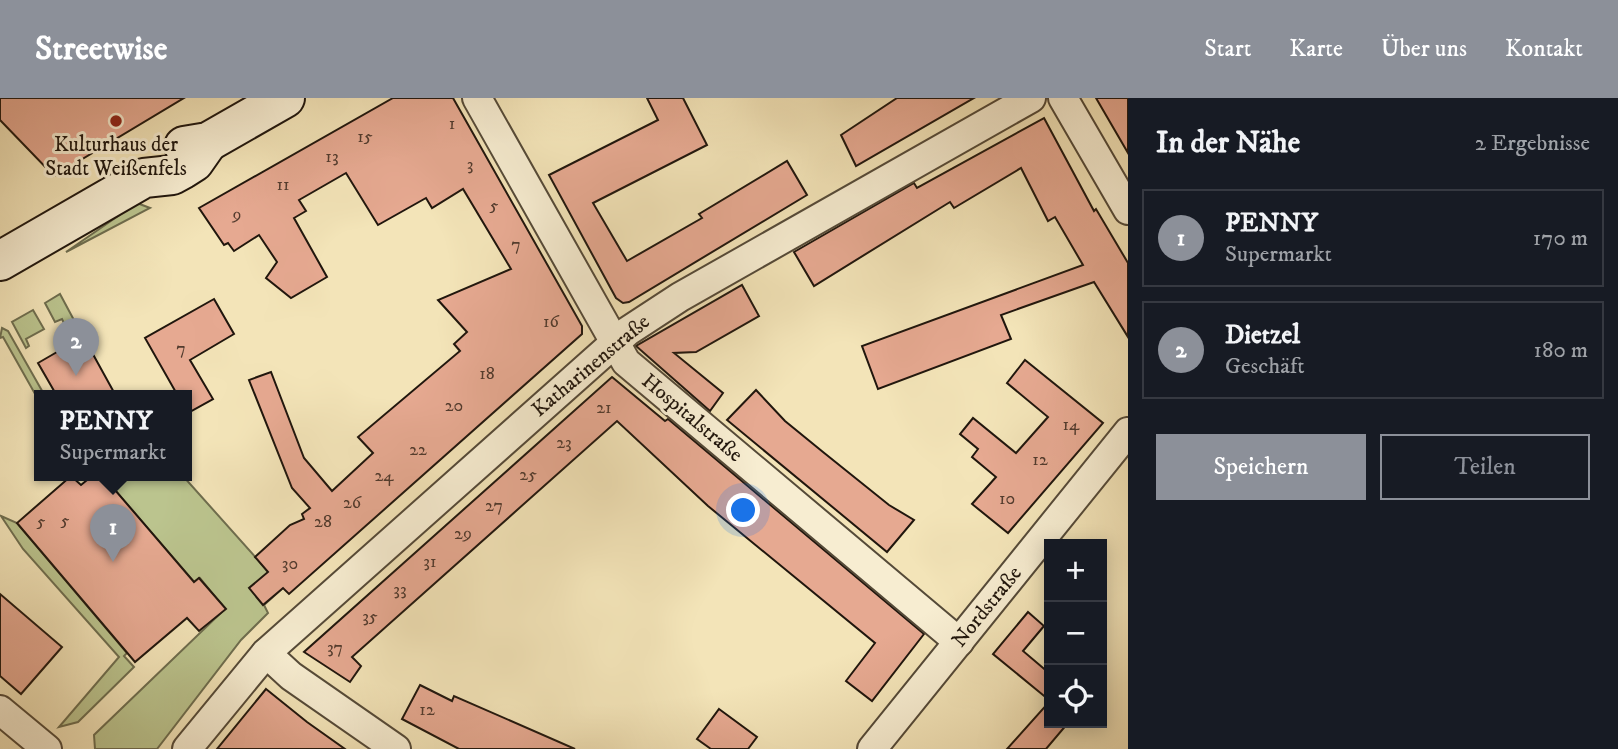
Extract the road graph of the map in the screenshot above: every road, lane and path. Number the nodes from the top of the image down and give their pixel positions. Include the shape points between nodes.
1 (285, 98) edge
2 (477, 98) edge
3 (1031, 98) edge
4 (1063, 98) edge
5 (1128, 210) edge
6 (0, 261) edge
7 (614, 342) junction
8 (1128, 432) edge
9 (959, 642) junction
10 (266, 653) junction
11 (0, 709) edge
12 (47, 749) edge
13 (187, 749) edge
14 (396, 749) edge
15 (872, 749) edge

1 - 6 main road via 208,142 173,152 148,176
2 - 7 street, Hospitalstraße
3 - 7 street, Katharinenstraße via 680,297
4 - 5 street
7 - 9 street, Hospitalstraße via 632,368
7 - 10 street, Katharinenstraße
8 - 9 street, Nordstraße
9 - 15 street, Nordstraße
10 - 13 street, Katharinenstraße
10 - 14 street via 291,676
11 - 12 street

